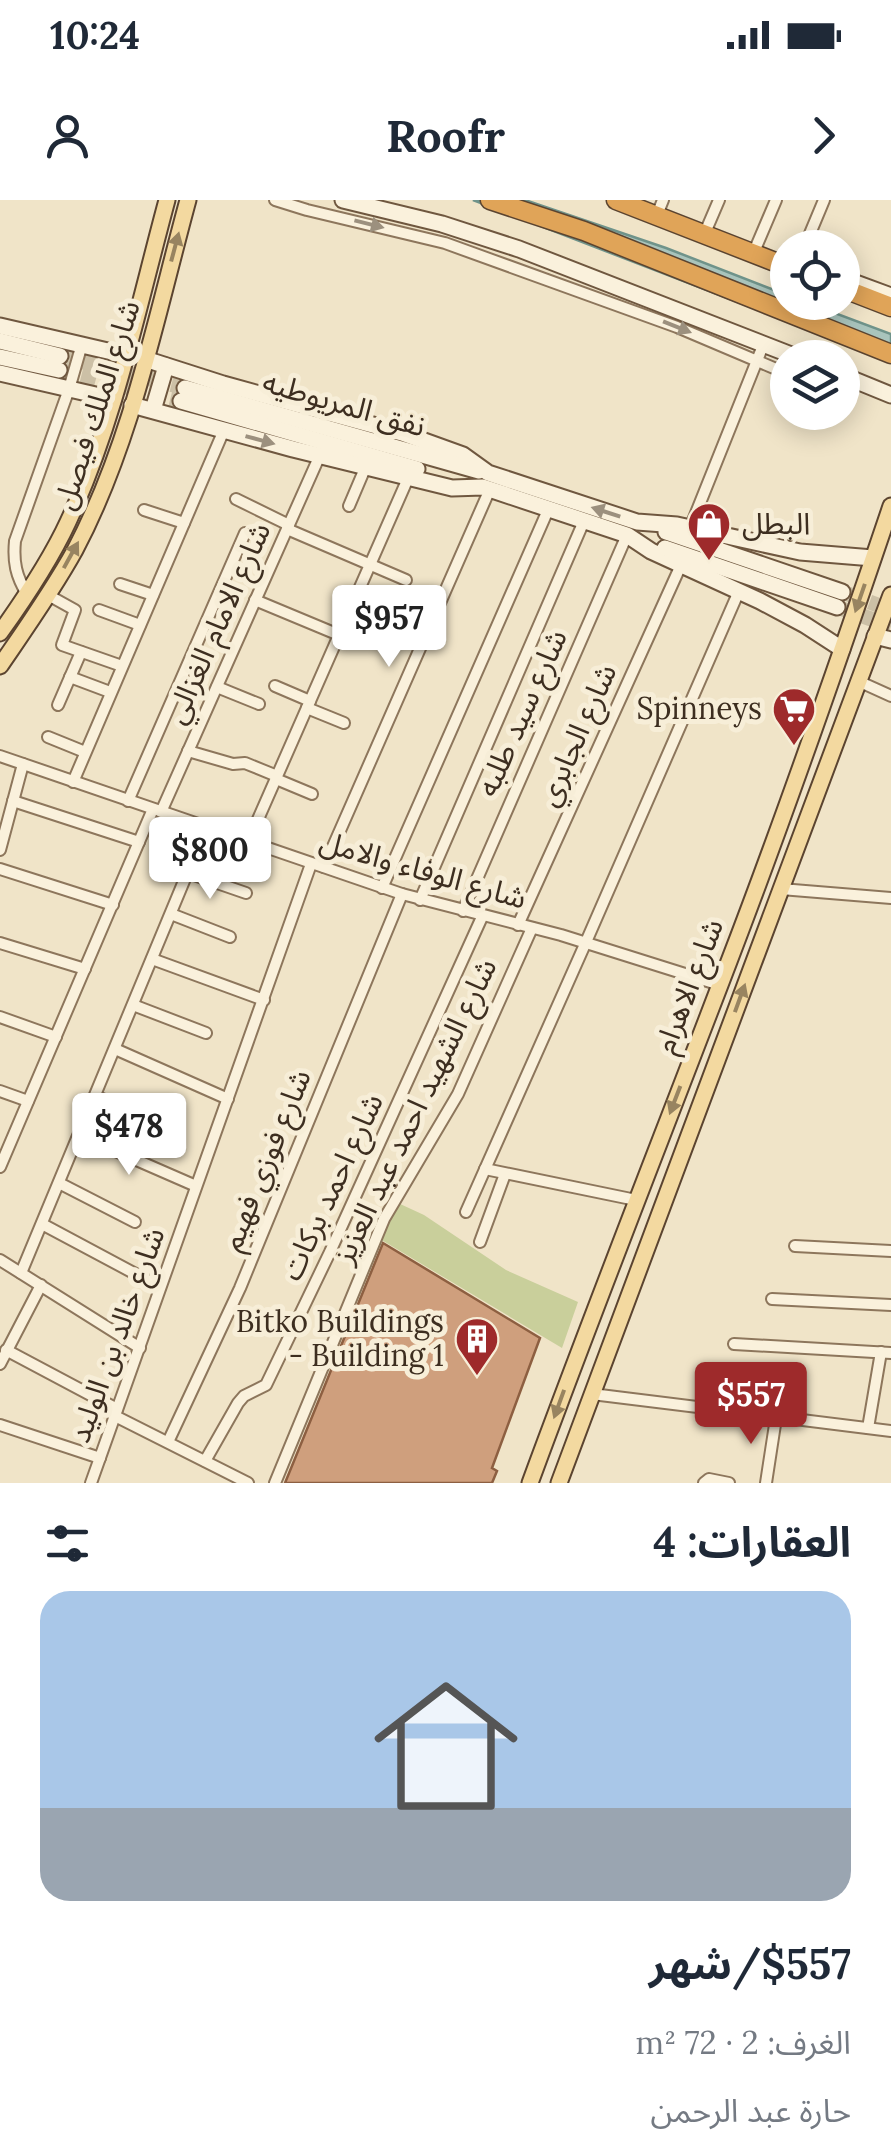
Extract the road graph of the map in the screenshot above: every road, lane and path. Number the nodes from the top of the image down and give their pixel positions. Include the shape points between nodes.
1 (167, 200) edge
2 (188, 200) edge
3 (275, 200) edge
4 (343, 200) edge
5 (490, 200) edge
6 (616, 200) edge
7 (633, 200) edge
8 (719, 200) edge
9 (776, 200) edge
10 (824, 200) edge
11 (661, 205) edge
12 (707, 228) junction
13 (812, 230) edge
14 (756, 246) junction
15 (770, 251) edge
16 (770, 260) edge
17 (860, 285) edge
18 (860, 295) edge
19 (891, 296) edge
20 (891, 308) edge
21 (0, 326) edge
22 (0, 341) edge
23 (764, 343) junction
24 (82, 344) junction
25 (770, 346) edge
26 (891, 354) edge
27 (125, 355) junction
28 (0, 357) edge
29 (145, 360) junction
30 (756, 361) junction
31 (166, 366) junction
32 (770, 367) edge
33 (0, 373) edge
34 (860, 382) edge
35 (70, 390) junction
36 (183, 394) tunnel mouth
37 (891, 395) edge
38 (113, 399) junction
39 (132, 405) junction
40 (153, 410) junction
41 (224, 430) junction
42 (320, 455) junction
43 (366, 466) junction
44 (409, 476) junction
45 (487, 483) junction
46 (236, 499) dead end
47 (350, 506) dead end
48 (891, 506) edge
49 (144, 510) dead end
50 (548, 510) junction
51 (584, 522) junction
52 (184, 523) junction
53 (288, 527) junction
54 (690, 528) junction
55 (632, 531) junction
56 (245, 534) dead end
57 (873, 558) junction
58 (681, 565) junction
59 (370, 566) junction
60 (406, 580) dead end
61 (120, 584) dead end
62 (739, 591) junction
63 (27, 594) junction
64 (48, 594) junction
65 (153, 595) junction
66 (891, 595) edge
67 (840, 599) tunnel mouth
68 (255, 600) junction
69 (99, 610) dead end
70 (140, 625) junction
71 (0, 633) edge
72 (339, 635) junction
73 (883, 638) edge
74 (842, 649) junction
75 (82, 652) junction
76 (0, 666) edge
77 (122, 666) junction
78 (70, 677) junction
79 (858, 682) junction
80 (275, 686) dead end
81 (217, 687) junction
82 (110, 692) junction
83 (891, 696) edge
84 (260, 704) dead end
85 (309, 704) junction
86 (58, 705) dead end
87 (344, 723) dead end
88 (48, 737) dead end
89 (188, 751) junction
90 (86, 752) junction
91 (0, 756) edge
92 (23, 764) junction
93 (277, 778) junction
94 (73, 782) junction
95 (312, 794) dead end
96 (128, 801) junction
97 (14, 802) junction
98 (157, 811) junction
99 (206, 828) junction
100 (234, 838) junction
101 (139, 842) junction
102 (248, 842) junction
103 (0, 850) edge
104 (311, 864) junction
105 (324, 867) junction
106 (0, 869) edge
107 (188, 872) junction
108 (216, 882) junction
109 (382, 888) junction
110 (781, 888) junction
111 (246, 893) dead end
112 (402, 894) junction
113 (891, 898) edge
114 (420, 900) junction
115 (113, 904) junction
116 (462, 911) junction
117 (171, 914) junction
118 (482, 917) junction
119 (518, 925) junction
120 (532, 928) junction
121 (230, 936) dead end
122 (586, 942) junction
123 (0, 943) edge
124 (152, 959) junction
125 (85, 969) junction
126 (720, 986) junction
127 (264, 1000) junction
128 (133, 1005) junction
129 (0, 1017) edge
130 (206, 1033) dead end
131 (56, 1037) junction
132 (115, 1050) junction
133 (0, 1091) edge
134 (95, 1096) junction
135 (228, 1099) junction
136 (28, 1101) junction
137 (158, 1123) dead end
138 (79, 1135) junction
139 (0, 1167) edge
140 (485, 1170) junction
141 (505, 1174) junction
142 (59, 1182) junction
143 (196, 1186) junction
144 (633, 1206) junction
145 (466, 1212) dead end
146 (135, 1222) dead end
147 (42, 1224) junction
148 (657, 1224) junction
149 (480, 1242) dead end
150 (794, 1246) dead end
151 (891, 1252) edge
152 (0, 1260) edge
153 (613, 1261) junction
154 (640, 1269) junction
155 (21, 1272) junction
156 (40, 1284) junction
157 (160, 1287) junction
158 (772, 1299) dead end
159 (891, 1306) edge
160 (734, 1344) dead end
161 (140, 1348) junction
162 (6, 1350) junction
163 (886, 1352) edge
164 (0, 1364) edge
165 (592, 1394) junction
166 (116, 1413) junction
167 (776, 1418) junction
168 (0, 1425) edge
169 (868, 1428) junction
170 (891, 1430) edge
171 (168, 1442) junction
172 (100, 1458) junction
173 (205, 1461) junction
174 (91, 1483) edge
175 (248, 1483) edge
176 (275, 1483) edge
177 (530, 1483) edge
178 (560, 1483) edge
179 (704, 1483) edge
180 (729, 1483) edge
181 (766, 1483) edge

1 - 27 main road, شارع الملك فيصل
29 -> 2 main road, شارع الملك فيصل
3 -> 30 street via 444,243
4 - 23 main road via 519,249
5 - 26 highway
6 - 16 highway
7 - 11 main road
8 - 12 street
9 - 14 street
10 - 13 street
11 - 12 main road
12 - 14 main road
14 - 15 main road
17 - 19 main road
18 - 20 highway
21 - 24 main road
22 - 28 main road via 60,363
23 - 25 main road
23 - 30 street
24 - 27 main road
24 - 35 street
27 - 38 main road, شارع الملك فيصل
29 - 31 main road
29 - 39 main road, شارع الملك فيصل
30 - 32 street
30 - 54 street
31 - 40 main road
31 - 45 main road via 463,455
33 - 35 main road
34 - 37 main road
35 - 38 main road
35 - 63 street via 15,541 15,571
36 - 45 main road, نفق المريوطيه
38 - 63 main road, شارع الملك فيصل via 74,510
39 - 40 main road
64 -> 39 main road, شارع الملك فيصل via 94,510
40 - 41 main road
41 -> 42 main road
41 - 52 street
42 - 43 main road
42 - 53 street, شارع الامام الغزالي
43 - 44 main road
43 - 47 street
44 - 45 main road via 456,488
44 - 59 street
45 - 50 main road
55 -> 45 main road
45 - 105 street
46 - 53 street
48 - 57 main road, شارع الاهرام
49 - 52 street
50 - 51 main road
50 - 109 street
51 - 55 main road
51 - 114 street
52 - 65 street
53 - 59 street
53 - 68 street, شارع الامام الغزالي
54 - 55 main road
54 - 57 main road via 800,552
55 - 58 main road via 651,551
55 - 67 main road
55 - 116 street, شارع سيد طلبه
56 - 96 street
57 -> 74 main road, شارع الاهرام
58 - 62 main road
58 - 119 street, شارع الجابري
59 - 60 street
59 - 72 street
61 - 65 street
62 - 74 main road
62 - 122 street
63 - 71 main road, شارع الملك فيصل
64 - 75 street via 75,610 62,645
64 - 76 main road, شارع الملك فيصل
65 - 70 street
66 - 73 main road, شارع الاهرام
68 - 72 street
68 - 81 street, شارع الامام الغزالي
69 - 70 street
70 - 77 street
72 - 85 street
73 - 79 main road, شارع الاهرام
74 - 126 main road, شارع الاهرام
75 - 77 street
75 - 78 street
77 - 82 street
78 - 82 street
78 - 86 street
79 - 83 street
79 - 110 main road, شارع الاهرام
80 - 85 street
81 - 84 street
81 - 89 street, شارع الامام الغزالي
82 - 90 street
85 - 87 street
85 - 93 street
88 - 90 street
89 - 93 street via 245,763
89 - 98 street, شارع الامام الغزالي
90 - 94 street
91 - 92 street, شارع الوفاء والامل
92 - 94 street, شارع الوفاء والامل
92 - 97 street
93 - 95 street
93 - 102 street
94 - 96 street, شارع الوفاء والامل
96 - 98 street, شارع الوفاء والامل
97 - 101 street
97 - 103 street
98 - 99 street, شارع الوفاء والامل
98 - 101 street, شارع الامام الغزالي
99 - 100 street, شارع الوفاء والامل
99 - 107 street
100 - 102 street, شارع الوفاء والامل
100 - 108 street
101 - 115 street, شارع الامام الغزالي
102 - 104 street, شارع الوفاء والامل
104 - 105 street, شارع الوفاء والامل
104 - 127 street, شارع خالد بن الوليد
105 - 109 street, شارع الوفاء والامل
106 - 115 street
107 - 108 street
107 - 117 street
108 - 111 street
109 - 112 street, شارع الوفاء والامل
110 - 113 street
148 -> 110 main road, شارع الاهرام
112 - 114 street, شارع الوفاء والامل
112 - 171 street, شارع فوزي فهيم via 240,1288
114 - 116 street, شارع الوفاء والامل
115 - 125 street, شارع الامام الغزالي
116 - 118 street, شارع الوفاء والامل
117 - 121 street
117 - 124 street
118 - 119 street, شارع الوفاء والامل
118 - 173 street, شارع احمد بركات via 266,1385 238,1403
119 - 120 street, شارع الوفاء والامل
120 - 122 street, شارع الوفاء والامل
120 - 176 street, شارع الشهيد احمد عبد العزيز via 458,1094 384,1219
122 - 126 street, شارع الوفاء والامل
122 - 140 street
123 - 125 street
124 - 127 street
124 - 128 street
125 - 131 street, شارع الامام الغزالي
126 -> 144 main road, شارع الاهرام
127 - 135 street, شارع خالد بن الوليد
128 - 130 street
128 - 132 street
129 - 131 street
131 - 136 street, شارع الامام الغزالي
132 - 134 street
132 - 135 street
133 - 136 street
134 - 137 street
134 - 138 street
135 - 143 street, شارع خالد بن الوليد
136 - 139 street, شارع الامام الغزالي
138 - 142 street
138 - 143 street
140 - 141 street
140 - 145 street
141 - 144 street
141 - 149 street
142 - 146 street
142 - 147 street
143 - 157 street, شارع خالد بن الوليد
144 - 148 main road via 642,1223
144 - 153 main road, شارع الاهرام
147 - 155 street
147 - 157 street
148 - 154 main road, شارع الاهرام
150 - 151 street
152 - 155 street
153 - 154 main road via 632,1258
153 -> 177 main road, شارع الاهرام
154 - 165 main road, شارع الاهرام
155 - 156 street
156 - 161 street
156 - 162 street
157 - 161 street, شارع خالد بن الوليد
158 - 159 street
160 - 163 street
161 - 166 street, شارع خالد بن الوليد
162 - 164 street
162 - 166 street
163 - 169 street
165 - 167 street
165 - 178 main road, شارع الاهرام
166 - 171 street
166 - 172 street, شارع خالد بن الوليد
167 - 169 street
167 - 181 street
168 - 172 street
169 - 170 street
171 - 173 street
172 - 174 street, شارع خالد بن الوليد
173 - 175 street
179 - 180 street

